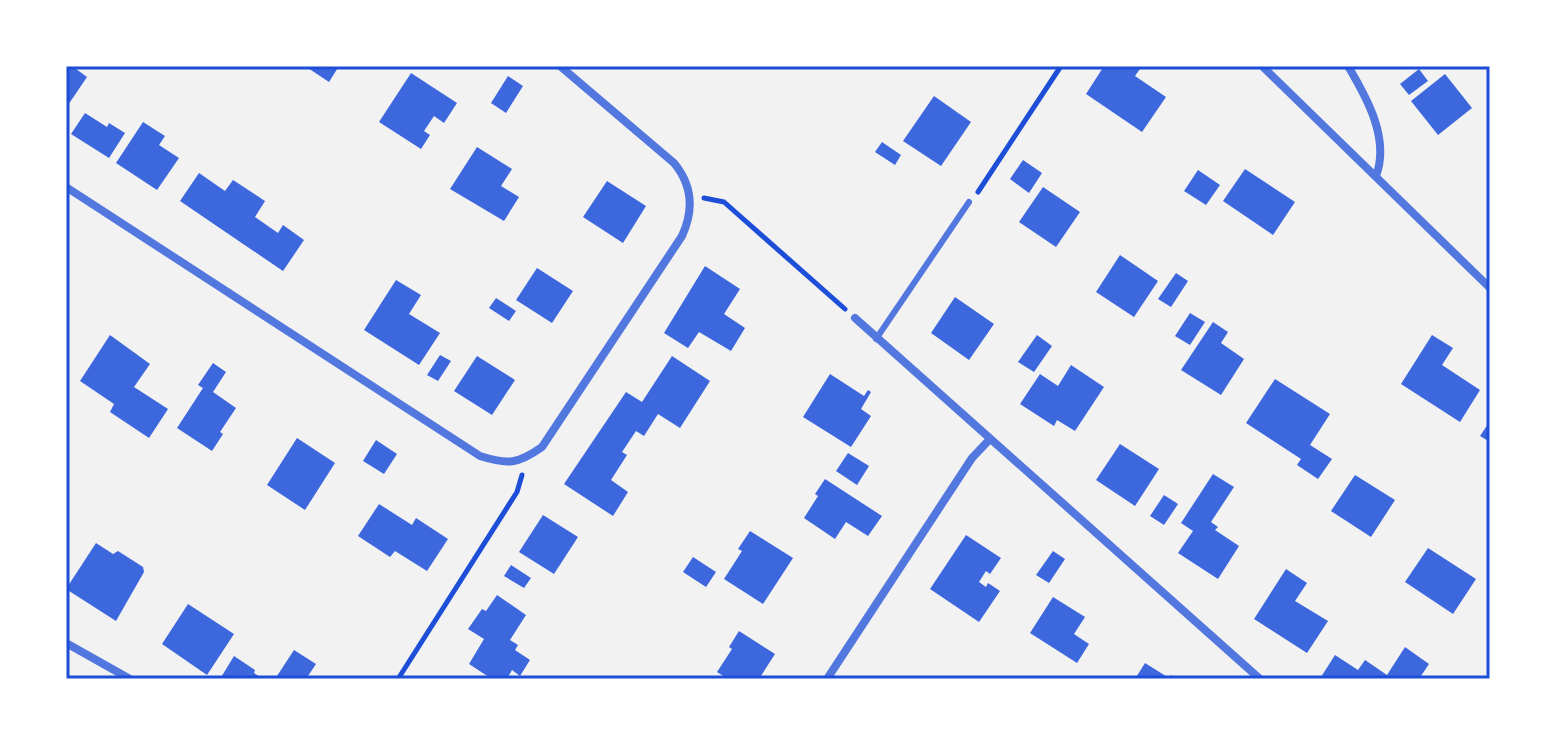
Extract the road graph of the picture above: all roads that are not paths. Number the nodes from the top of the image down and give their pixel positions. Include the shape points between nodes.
1 (560, 66) edge
2 (1262, 66) edge
3 (1348, 66) edge
4 (1376, 176) junction
5 (66, 187) edge
6 (969, 202) road end
7 (1490, 288) edge
8 (855, 318) road end
9 (876, 339) junction
10 (990, 439) junction
11 (66, 643) edge
12 (130, 679) edge
13 (827, 679) edge
14 (1260, 679) edge

1 - 5 street via 685,176 691,196 689,221 542,447 526,459 504,463 480,456
2 - 4 street
3 - 4 street via 1378,134 1382,160
4 - 7 street
6 - 9 lane
8 - 9 street
9 - 10 street
10 - 13 street via 972,458
10 - 14 street
11 - 12 street

